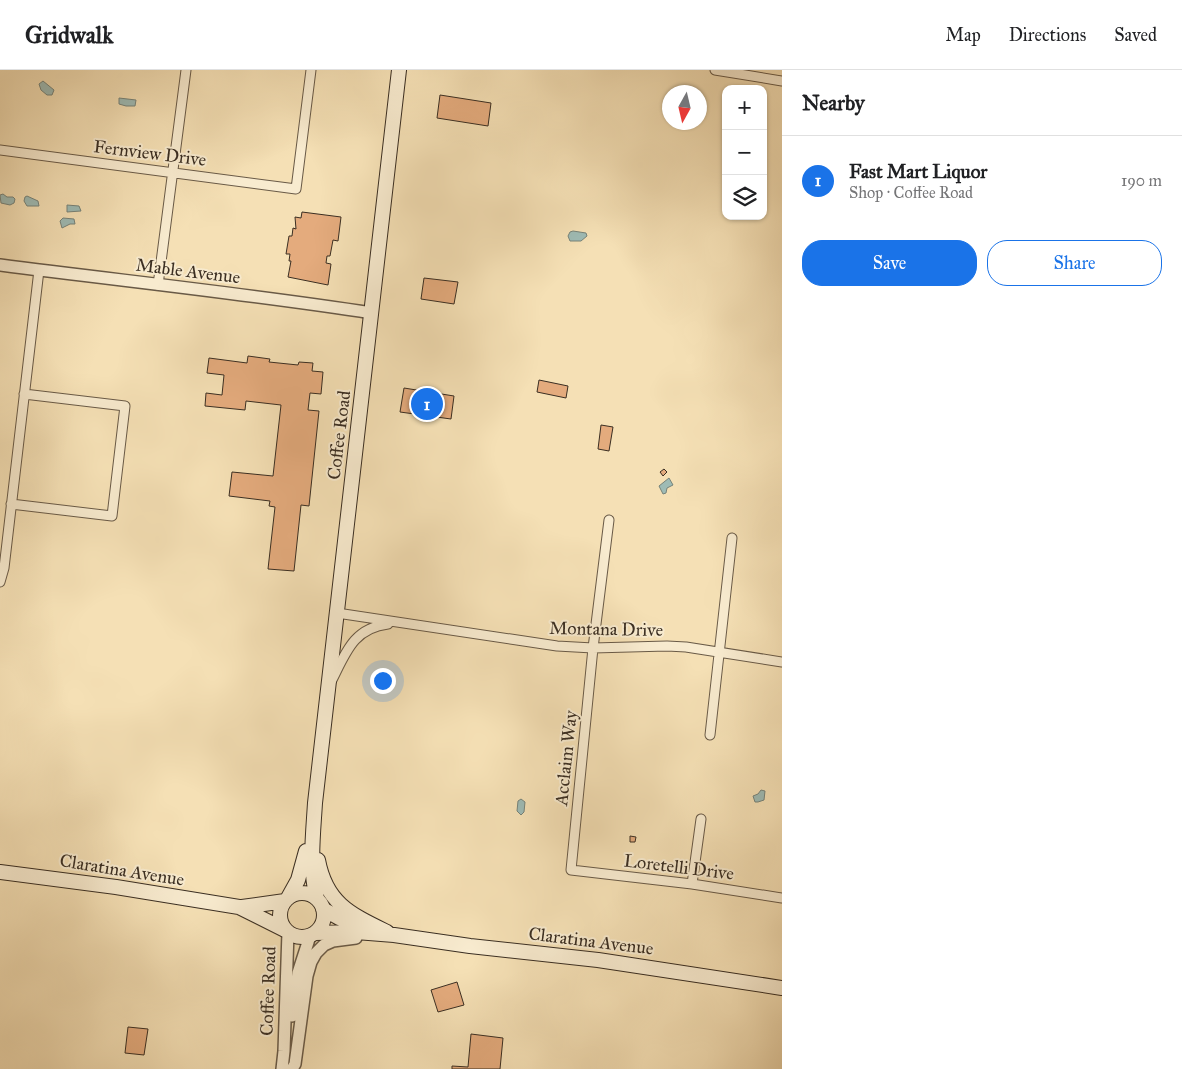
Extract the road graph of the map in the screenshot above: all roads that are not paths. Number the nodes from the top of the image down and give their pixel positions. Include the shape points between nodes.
1 (186, 70) edge
2 (311, 70) edge
3 (399, 70) edge
4 (715, 70) edge
5 (782, 81) edge
6 (0, 150) edge
7 (173, 173) junction
8 (0, 265) edge
9 (39, 270) junction
10 (158, 285) junction
11 (372, 313) junction
12 (24, 394) junction
13 (11, 504) junction
14 (609, 520) dead end
15 (732, 538) dead end
16 (0, 582) edge
17 (337, 613) junction
18 (400, 623) junction
19 (593, 648) junction
20 (719, 652) junction
21 (782, 662) edge
22 (328, 689) junction
23 (710, 735) dead end
24 (315, 804) junction
25 (701, 819) dead end
26 (571, 870) joint
27 (0, 872) edge
28 (692, 884) junction
29 (782, 898) edge
30 (287, 900) junction
31 (320, 904) junction
32 (239, 908) junction
33 (287, 931) junction
34 (313, 934) junction
35 (394, 935) junction
36 (782, 988) edge
37 (284, 1051) junction
38 (282, 1069) edge
39 (292, 1069) edge

1 - 7 street
2 - 7 street, Fernview Drive via 296,189
3 - 11 main road, Coffee Road
4 - 5 street
6 - 7 street, Fernview Drive
7 - 10 street
8 - 9 street, Mable Avenue
9 - 10 street, Mable Avenue
9 - 12 street
10 - 11 street, Mable Avenue via 277,298
11 - 17 main road, Coffee Road
12 - 13 street
12 - 13 street via 125,406 112,516
13 - 16 street
14 - 19 street, Acclaim Way
15 - 20 street
17 - 18 street, Montana Drive
17 - 22 main road, Coffee Road
18 - 19 street, Montana Drive via 526,642
18 - 22 street, Montana Drive via 368,629 354,640
19 - 20 street, Montana Drive via 667,646
19 - 26 street, Acclaim Way
20 - 21 street, Montana Drive
20 - 23 street
22 - 24 main road, Coffee Road
24 - 30 main road, Coffee Road via 303,865
24 - 31 main road, Coffee Road via 311,862 313,884
24 - 35 main road via 319,864 331,896 350,913
25 - 28 street
26 - 28 street, Loretelli Drive
27 - 32 main road, Claratina Avenue
28 - 29 street, Loretelli Drive
30 - 31 main road via 301,893 308,894
30 - 32 main road, Claratina Avenue
30 - 33 main road via 280,910
31 - 34 main road via 323,924
31 - 35 main road, Claratina Avenue via 348,922
32 - 33 main road, Claratina Avenue
33 - 34 main road via 297,937
33 - 37 street, Coffee Road
34 - 35 main road, Claratina Avenue via 356,932
34 - 37 street, Coffee Road via 298,973
35 - 36 main road, Claratina Avenue via 598,960
35 - 39 street via 333,941 316,953 307,976
37 - 38 street, Coffee Road

